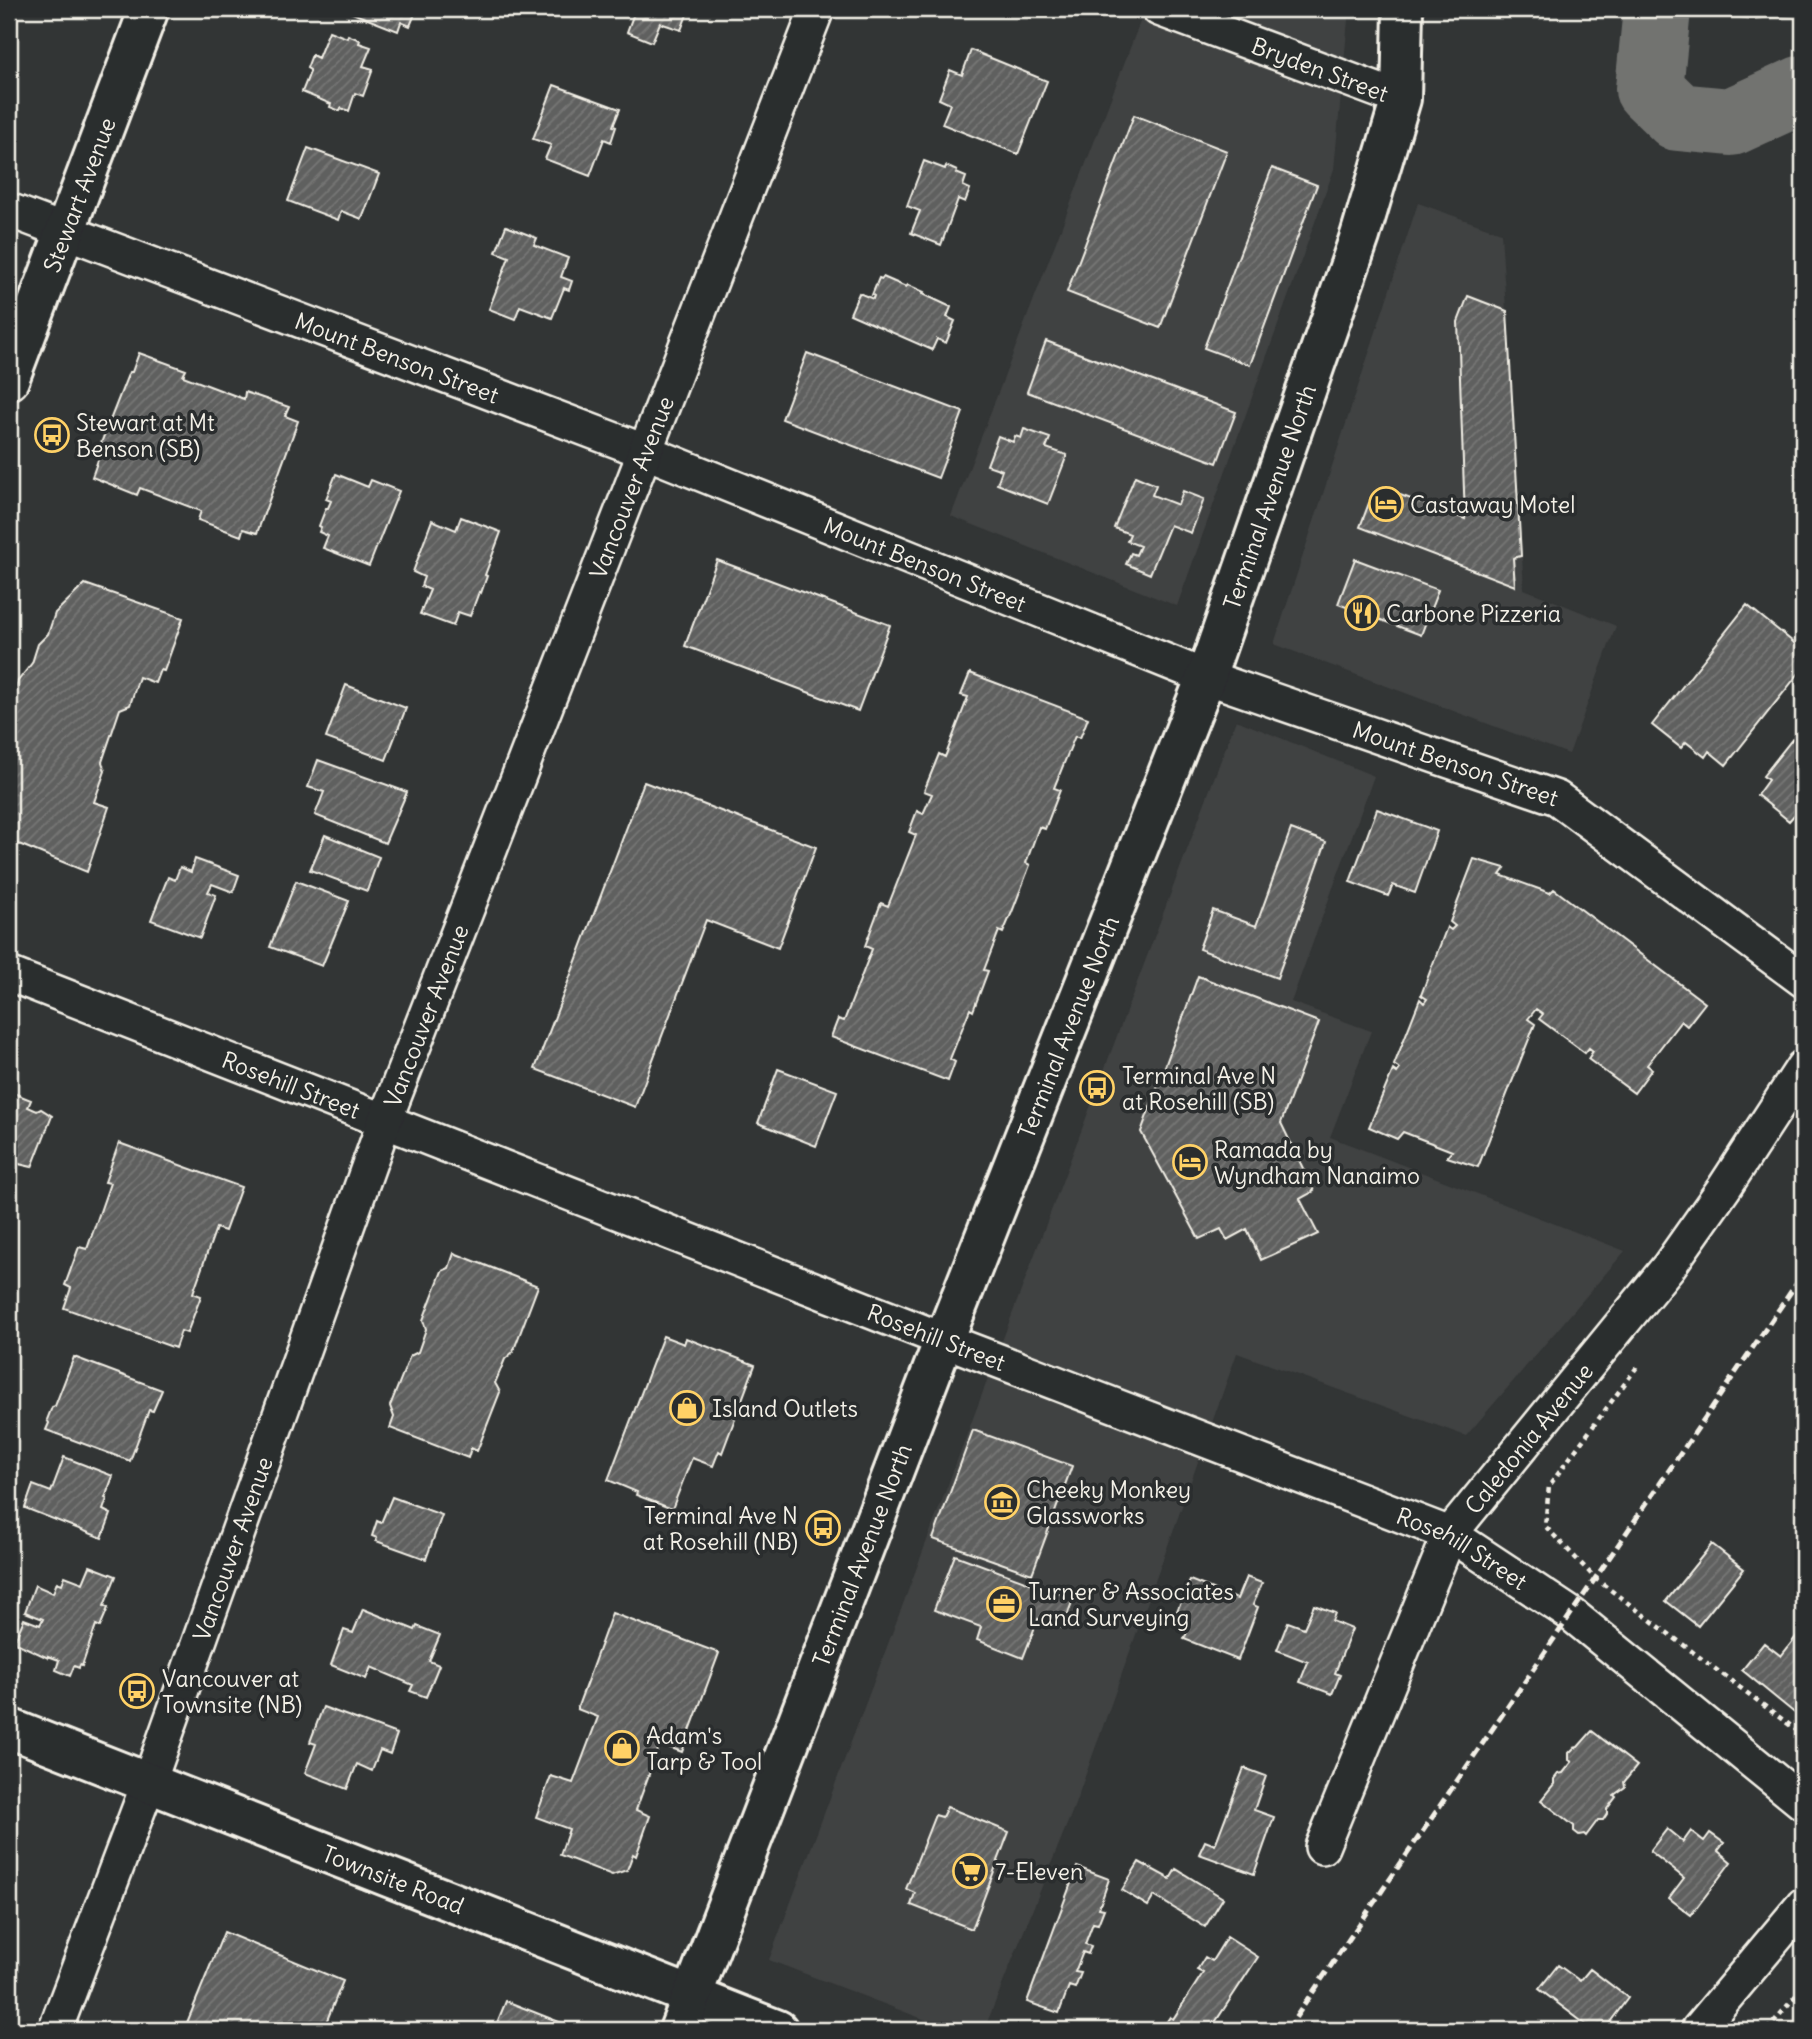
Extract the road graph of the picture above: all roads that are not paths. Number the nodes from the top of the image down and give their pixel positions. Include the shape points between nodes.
1 (149, 9) edge
2 (817, 9) edge
3 (1159, 9) edge
4 (1403, 9) edge
5 (1401, 99) junction
6 (9, 210) edge
7 (65, 231) junction
8 (9, 380) edge
9 (644, 451) junction
10 (1206, 677) junction
11 (9, 974) edge
12 (1803, 980) edge
13 (1803, 1067) edge
14 (385, 1120) junction
15 (944, 1340) junction
16 (1450, 1534) junction
17 (9, 1728) edge
18 (149, 1782) junction
19 (1803, 1803) edge
20 (1322, 1847) dead end
21 (1803, 1905) edge
22 (685, 2014) edge
23 (55, 2030) edge
24 (778, 2030) edge
25 (1698, 2030) edge

1 - 7 main road, Stewart Avenue
2 - 9 street, Vancouver Avenue
3 - 5 street, Bryden Street
4 - 5 main road, Terminal Avenue North
5 - 10 main road, Terminal Avenue North via 1360,236
6 - 7 street, Mount Benson Street
7 - 8 main road, Stewart Avenue
7 - 9 street, Mount Benson Street
9 - 10 street, Mount Benson Street
9 - 14 street, Vancouver Avenue
10 - 12 street, Mount Benson Street via 1557,798
10 - 15 main road, Terminal Avenue North
11 - 14 street, Rosehill Street
13 - 16 street, Caledonia Avenue via 1669,1266
14 - 15 street, Rosehill Street
14 - 18 street, Vancouver Avenue
15 - 16 street, Rosehill Street
15 - 22 main road, Terminal Avenue North
16 - 19 street, Rosehill Street via 1571,1614
16 - 20 street, Caledonia Avenue
17 - 18 main road, Townsite Road
18 - 22 main road, Townsite Road
18 - 23 street, Vancouver Avenue
21 - 25 street
22 - 24 main road, Townsite Road

